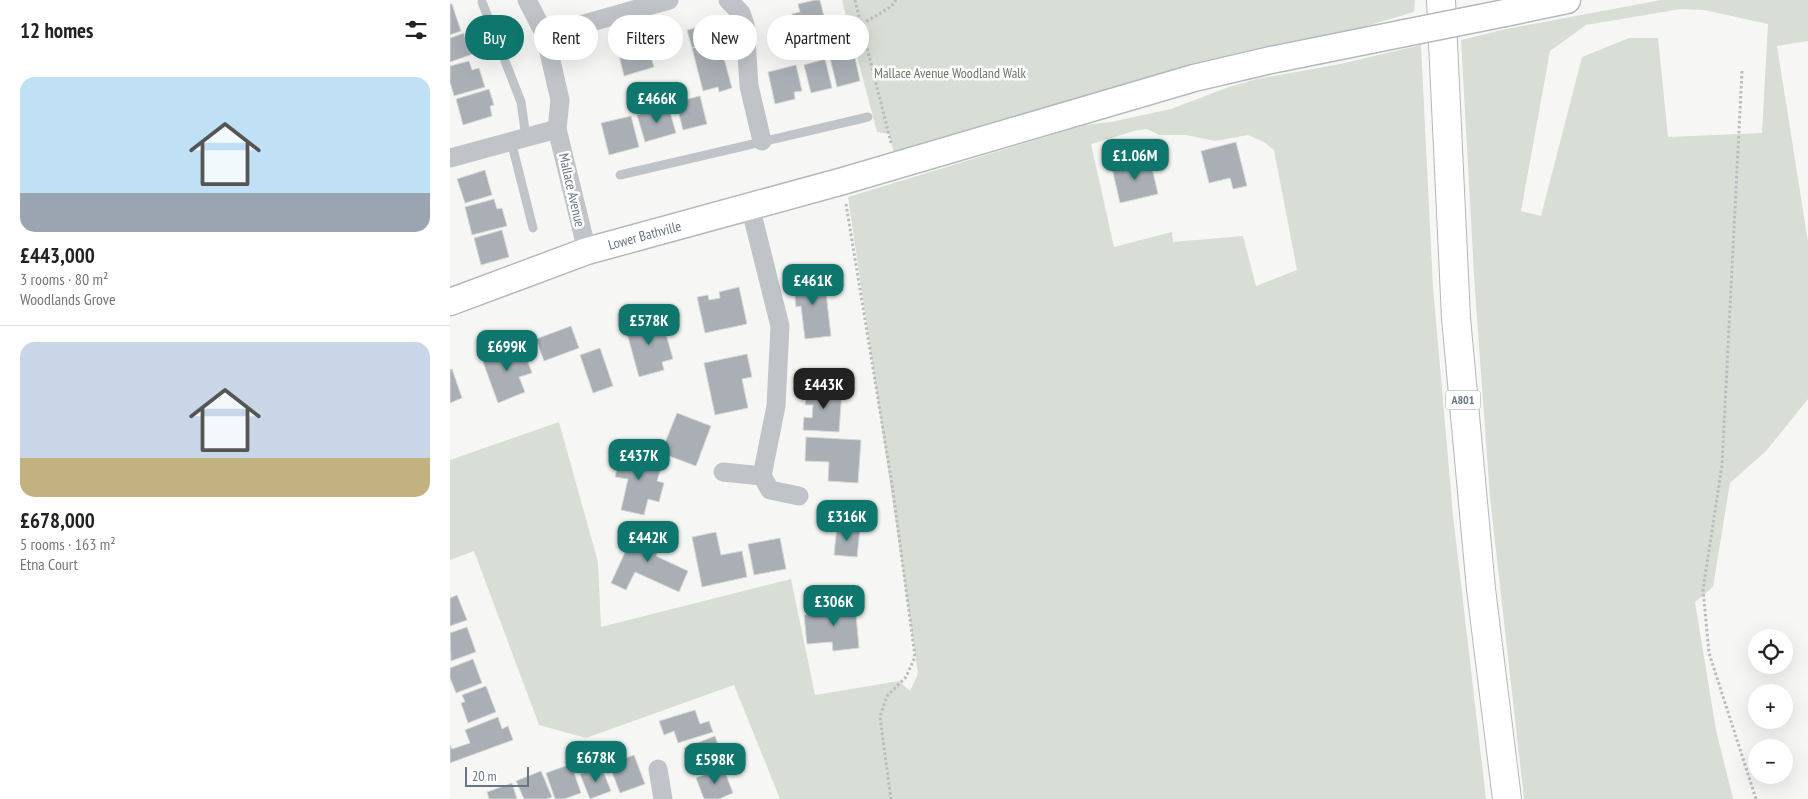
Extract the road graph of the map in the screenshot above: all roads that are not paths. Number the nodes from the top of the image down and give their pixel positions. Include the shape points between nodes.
1 (527, 0) edge
2 (669, 0) edge
3 (728, 0) edge
4 (1441, 0) edge
5 (1567, 0) edge
6 (482, 2) dead end
7 (535, 15) edge
8 (598, 20) edge
9 (551, 60) edge
10 (868, 117) dead end
11 (557, 129) junction
12 (519, 139) junction
13 (762, 141) junction
14 (450, 158) edge
15 (620, 175) dead end
16 (750, 206) junction
17 (533, 228) dead end
18 (587, 251) junction
19 (450, 302) edge
20 (723, 472) dead end
21 (762, 476) junction
22 (799, 496) dead end
23 (658, 769) dead end
24 (663, 799) edge
25 (1507, 799) edge

1 - 7 street, Mallace Avenue
2 - 8 street
3 - 13 street via 741,12 745,25 749,86
4 - 25 main road, A801 via 1456,318 1481,589
5 - 16 main road, Lower Bathville, bridge via 1194,78
6 - 12 lane via 521,102
9 - 11 street, Mallace Avenue via 560,100
10 - 13 lane
11 - 12 street
11 - 18 street, Mallace Avenue
12 - 14 street
12 - 17 lane
13 - 15 lane
16 - 18 main road, Lower Bathville
16 - 21 street via 780,326 776,406
18 - 19 main road, Lower Bathville
20 - 21 street
21 - 22 street via 770,490
23 - 24 street

